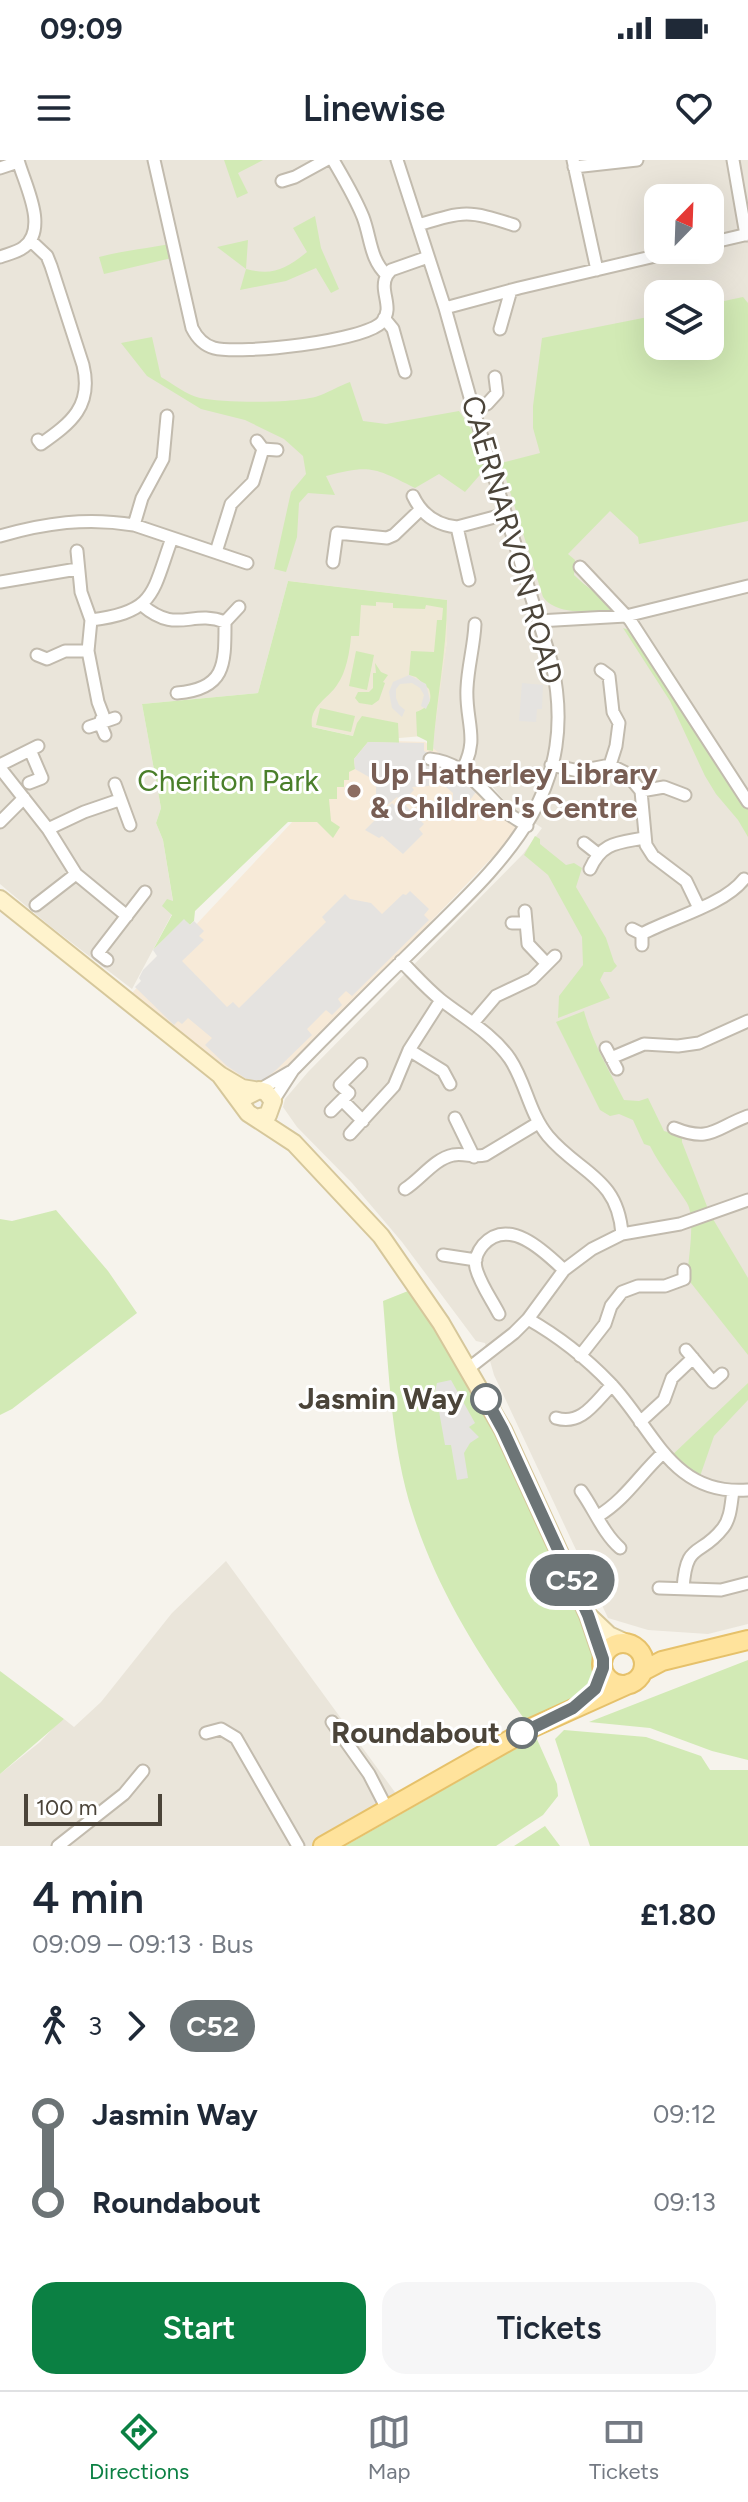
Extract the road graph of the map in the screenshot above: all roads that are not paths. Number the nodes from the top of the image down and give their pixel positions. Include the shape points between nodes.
1 (154, 160) edge
2 (326, 160) edge
3 (333, 160) edge
4 (397, 160) edge
5 (637, 160) edge
6 (733, 160) edge
7 (18, 161) edge
8 (573, 164) edge
9 (0, 168) edge
10 (282, 181) dead end
11 (418, 225) junction
12 (514, 225) dead end
13 (747, 235) edge
14 (724, 240) edge
15 (31, 241) junction
16 (0, 257) edge
17 (428, 257) junction
18 (644, 259) edge
19 (597, 270) junction
20 (387, 275) junction
21 (511, 290) junction
22 (445, 308) junction
23 (384, 318) junction
24 (500, 329) dead end
25 (405, 372) dead end
26 (495, 377) dead end
27 (473, 408) junction
28 (167, 416) dead end
29 (38, 440) dead end
30 (277, 450) dead end
31 (413, 496) dead end
32 (420, 510) junction
33 (506, 514) junction
34 (134, 525) junction
35 (457, 527) junction
36 (0, 536) edge
37 (172, 538) junction
38 (77, 551) dead end
39 (216, 552) junction
40 (333, 562) dead end
41 (247, 563) dead end
42 (580, 567) dead end
43 (77, 569) junction
44 (469, 580) dead end
45 (0, 582) edge
46 (748, 586) edge
47 (142, 605) junction
48 (239, 607) dead end
49 (626, 616) junction
50 (91, 620) junction
51 (538, 621) junction
52 (225, 622) junction
53 (475, 624) dead end
54 (88, 651) junction
55 (44, 660) dead end
56 (601, 670) dead end
57 (177, 693) dead end
58 (99, 725) dead end
59 (430, 759) dead end
60 (551, 765) junction
61 (610, 765) junction
62 (0, 766) edge
63 (462, 770) junction
64 (29, 783) dead end
65 (115, 784) dead end
66 (641, 791) junction
67 (687, 796) dead end
68 (24, 798) junction
69 (119, 800) junction
70 (748, 802) edge
71 (0, 822) edge
72 (130, 825) dead end
73 (527, 826) junction
74 (48, 829) junction
75 (644, 838) junction
76 (584, 843) dead end
77 (598, 854) junction
78 (590, 869) dead end
79 (76, 874) junction
80 (743, 876) edge
81 (145, 892) dead end
82 (0, 899) edge
83 (36, 905) dead end
84 (699, 908) junction
85 (127, 916) junction
86 (512, 923) dead end
87 (639, 936) dead end
88 (107, 960) dead end
89 (401, 961) junction
90 (441, 1000) junction
91 (748, 1021) edge
92 (473, 1023) junction
93 (409, 1050) junction
94 (611, 1058) dead end
95 (361, 1064) dead end
96 (293, 1070) junction
97 (220, 1075) junction
98 (450, 1084) dead end
99 (257, 1090) junction
100 (342, 1100) junction
101 (273, 1104) junction
102 (331, 1111) dead end
103 (250, 1114) junction
104 (748, 1116) edge
105 (455, 1118) dead end
106 (363, 1121) junction
107 (538, 1123) junction
108 (674, 1128) dead end
109 (350, 1134) dead end
110 (294, 1143) junction
111 (474, 1157) junction
112 (405, 1189) dead end
113 (748, 1200) edge
114 (622, 1234) junction
115 (443, 1255) dead end
116 (476, 1260) junction
117 (564, 1270) junction
118 (684, 1270) dead end
119 (499, 1314) dead end
120 (528, 1319) junction
121 (580, 1356) junction
122 (469, 1368) junction
123 (722, 1374) dead end
124 (612, 1385) junction
125 (640, 1422) junction
126 (562, 1424) dead end
127 (663, 1453) junction
128 (748, 1490) edge
129 (581, 1491) dead end
130 (733, 1491) junction
131 (598, 1516) junction
132 (620, 1548) dead end
133 (740, 1582) edge
134 (659, 1588) dead end
135 (683, 1589) junction
136 (588, 1615) junction
137 (748, 1640) edge
138 (632, 1645) junction
139 (729, 1646) junction
140 (603, 1664) junction
141 (637, 1677) junction
142 (573, 1708) junction
143 (332, 1722) dead end
144 (206, 1733) dead end
145 (143, 1771) dead end
146 (387, 1809) junction
147 (58, 1846) edge
148 (298, 1846) edge
149 (323, 1846) edge

1 - 23 street via 192,328 202,342 244,351 296,347 376,327
2 - 10 street
3 - 20 street via 358,207 375,262
4 - 11 street, CAERNARVON ROAD
5 - 8 street
6 - 13 street
7 - 9 street
7 - 15 street via 35,220
8 - 19 street
11 - 12 street via 464,212
11 - 17 street, CAERNARVON ROAD
13 - 14 street
15 - 16 street
15 - 29 street via 51,266 86,382 70,423 41,444
17 - 20 street
17 - 22 street, CAERNARVON ROAD
18 - 19 street
19 - 21 street
20 - 23 street
21 - 22 street
21 - 24 street
22 - 27 street, CAERNARVON ROAD
23 - 25 street via 393,329
26 - 27 street via 497,393 487,404
27 - 33 street, CAERNARVON ROAD
28 - 34 street via 170,438
30 - 39 street via 260,445 253,482 231,504
31 - 32 street
32 - 35 street via 435,522
32 - 40 street via 387,538 337,533
33 - 35 street
33 - 51 street, CAERNARVON ROAD
34 - 36 street via 72,521
34 - 37 street
35 - 44 street
37 - 39 street
37 - 47 street
38 - 43 street
39 - 41 street
42 - 49 street
43 - 45 street
43 - 50 street
46 - 49 street
47 - 50 street via 114,618
47 - 52 street via 166,621
48 - 52 street
49 - 51 street
49 - 70 street
50 - 54 street
51 - 60 street, CAERNARVON ROAD via 557,689
52 - 57 street via 219,681
53 - 63 street via 467,691 472,745
54 - 55 street via 65,651
54 - 58 street
56 - 61 street via 609,676 613,712 625,722
59 - 63 street
60 - 61 street via 579,771
60 - 73 street, CAERNARVON ROAD
61 - 66 street
62 - 64 street via 34,748 42,778
62 - 68 street
63 - 73 street
65 - 69 street
66 - 67 street via 664,787
66 - 75 street
68 - 71 street
68 - 74 street
69 - 72 street
69 - 74 street
73 - 89 street, CAERNARVON ROAD via 498,865
74 - 79 street
75 - 77 street
75 - 84 street via 653,856 686,881
76 - 77 street
77 - 78 street
79 - 83 street
79 - 85 street
80 - 84 street via 739,885
81 - 85 street
82 - 97 street
84 - 87 street
85 - 88 street via 98,953
86 - 92 street via 526,917 528,944 551,960 532,979 496,996
89 - 90 street
89 - 96 street, CAERNARVON ROAD
90 - 92 street
90 - 93 street
91 - 94 street via 699,1043 644,1044
92 - 107 street via 510,1060
93 - 98 street via 446,1068
93 - 106 street via 394,1086
95 - 100 street via 340,1085 349,1093
96 - 99 street, CAERNARVON ROAD
96 - 101 street, CAERNARVON ROAD
97 - 99 street
97 - 103 street
99 - 101 street via 266,1092
99 - 103 street via 246,1097
100 - 102 street
100 - 106 street
101 - 103 street via 266,1116
101 - 110 street
103 - 110 street
104 - 108 street via 703,1135
105 - 111 street
106 - 109 street
107 - 111 street
107 - 114 street via 609,1191
110 - 122 street via 381,1236
111 - 112 street via 448,1157
113 - 114 street via 680,1224
114 - 117 street
115 - 116 street
116 - 117 street via 489,1240 512,1235 529,1241
116 - 119 street
117 - 120 street
118 - 121 street via 684,1279 665,1286 622,1292
120 - 121 street
120 - 122 street
121 - 124 street
122 - 136 street
123 - 125 street via 713,1382 690,1354 664,1400
124 - 125 street
124 - 126 street via 583,1416
125 - 127 street
127 - 130 street via 698,1482
127 - 131 street via 631,1491
128 - 130 street
129 - 131 street
130 - 135 street via 725,1526 688,1559
131 - 132 street
133 - 135 street via 721,1590
134 - 135 street
136 - 138 street via 609,1635
136 - 140 street
137 - 139 main road
138 - 139 main road via 672,1650
138 - 140 main road via 610,1647
138 - 141 main road via 644,1660
139 - 141 main road via 662,1661
140 - 141 main road via 615,1683
140 - 142 main road via 595,1689
141 - 142 main road
142 - 146 main road
143 - 146 street
144 - 148 street via 221,1729 236,1738
145 - 147 street via 124,1794
146 - 149 main road

